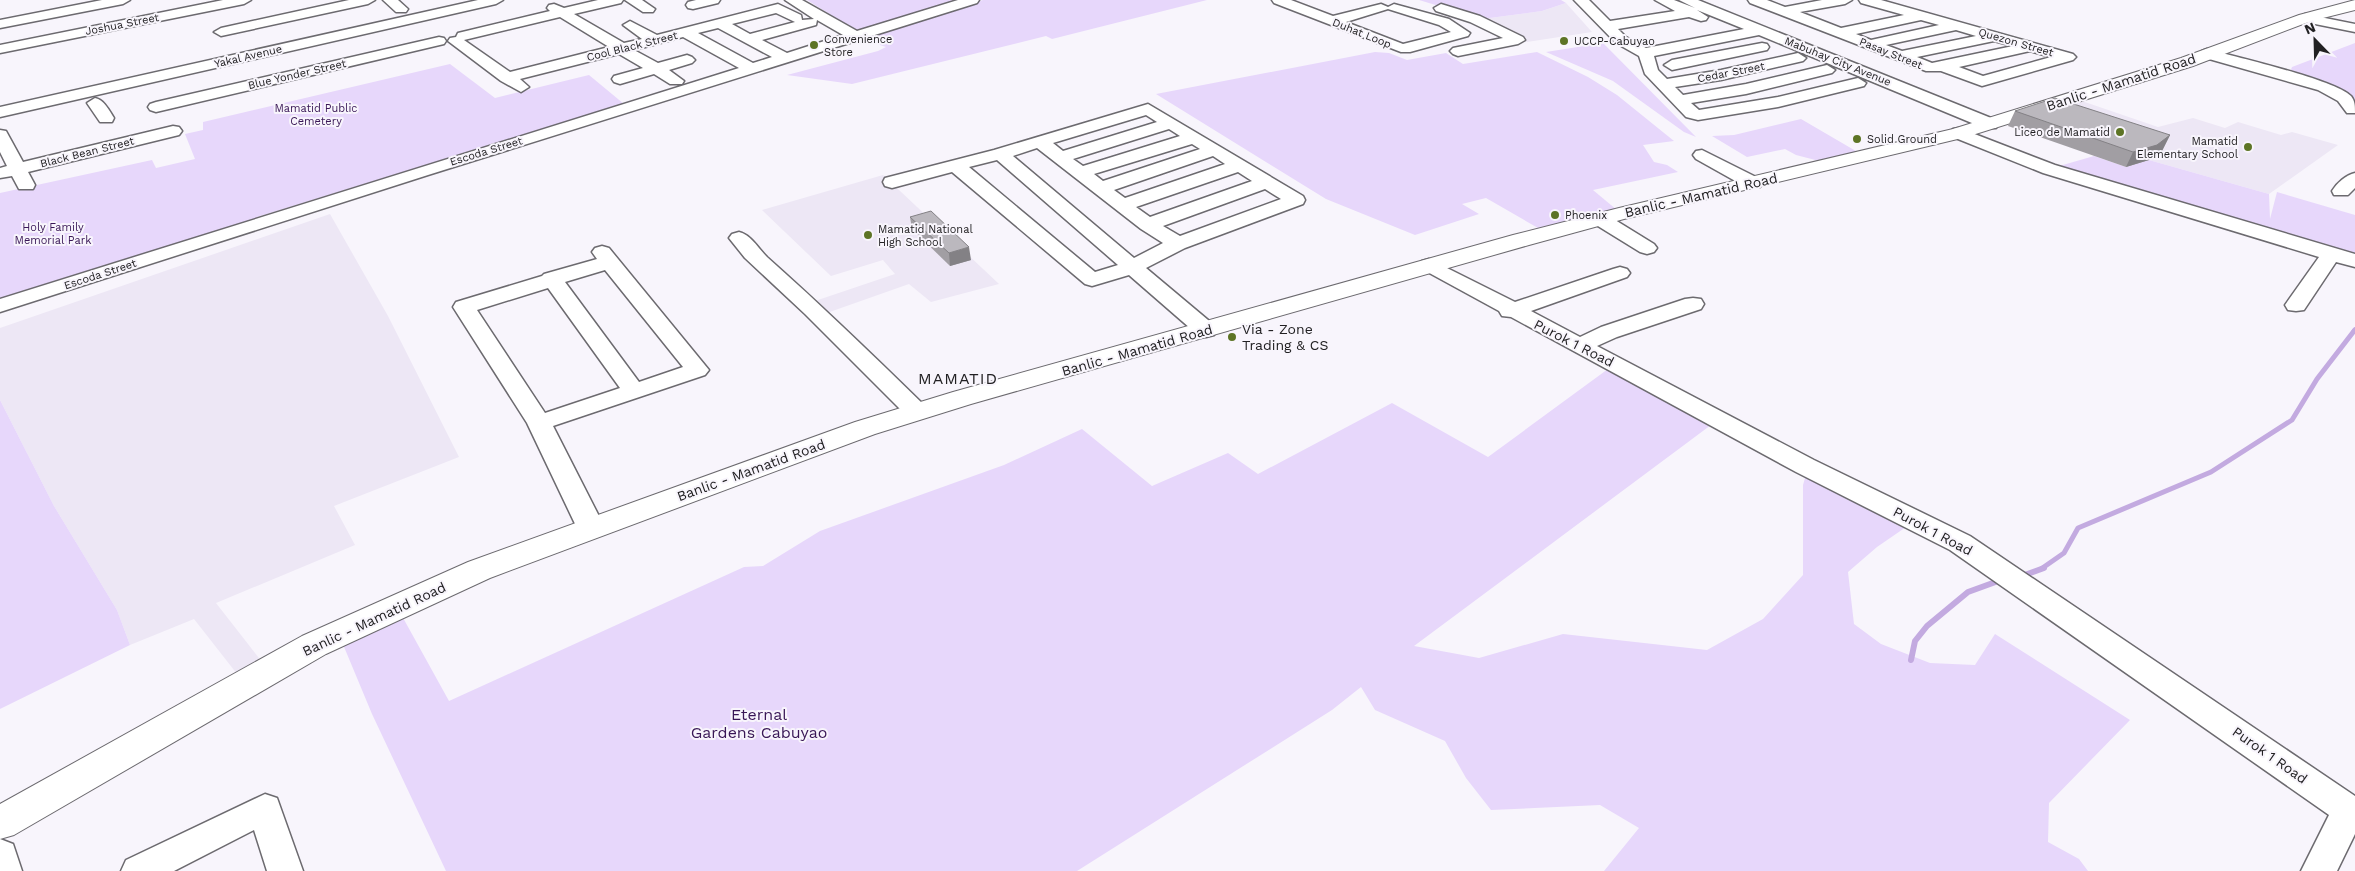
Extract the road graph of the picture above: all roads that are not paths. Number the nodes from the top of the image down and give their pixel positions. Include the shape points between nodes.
1 (123, 0) edge
2 (132, 0) edge
3 (368, 0) edge
4 (390, 0) edge
5 (542, 0) edge
6 (632, 0) edge
7 (792, 0) edge
8 (972, 0) edge
9 (1279, 0) edge
10 (1760, 0) edge
11 (237, 1) edge
12 (1582, 1) edge
13 (1665, 1) edge
14 (322, 2) edge
15 (491, 2) edge
16 (591, 2) edge
17 (1386, 4) edge
18 (347, 5) junction
19 (693, 5) dead end
20 (2355, 5) edge
21 (91, 6) junction
22 (1413, 6) edge
23 (1689, 6) edge
24 (1855, 6) edge
25 (613, 7) edge
26 (1598, 7) edge
27 (48, 8) junction
28 (749, 8) edge
29 (401, 9) dead end
30 (648, 9) dead end
31 (142, 11) dead end
32 (1782, 11) junction
33 (311, 12) junction
34 (562, 12) junction
35 (713, 12) edge
36 (246, 16) dead end
37 (422, 16) junction
38 (473, 16) dead end
39 (1923, 16) junction
40 (363, 17) dead end
41 (2315, 17) junction
42 (102, 19) dead end
43 (272, 21) junction
44 (527, 21) junction
45 (1332, 21) junction
46 (1812, 21) junction
47 (811, 22) dead end
48 (1444, 22) junction
49 (0, 24) edge
50 (1708, 24) junction
51 (2355, 24) edge
52 (325, 25) dead end
53 (630, 25) dead end
54 (1958, 25) junction
55 (767, 26) dead end
56 (1607, 26) junction
57 (797, 27) junction
58 (683, 28) junction
59 (1689, 28) dead end
60 (2355, 28) edge
61 (490, 29) junction
62 (1355, 30) junction
63 (1761, 30) junction
64 (221, 32) dead end
65 (546, 33) dead end
66 (1840, 33) junction
67 (286, 34) dead end
68 (395, 34) dead end
69 (1734, 35) junction
70 (65, 36) junction
71 (743, 36) junction
72 (855, 36) junction
73 (1643, 36) dead end
74 (1996, 36) junction
75 (451, 38) junction
76 (503, 39) dead end
77 (655, 40) junction
78 (1379, 40) junction
79 (1621, 40) junction
80 (357, 43) dead end
81 (1872, 44) junction
82 (20, 45) junction
83 (827, 45) junction
84 (2032, 46) junction
85 (1762, 47) junction
86 (572, 48) dead end
87 (622, 48) junction
88 (766, 48) junction
89 (0, 49) edge
90 (1458, 51) dead end
91 (319, 52) dead end
92 (668, 52) dead end
93 (417, 53) junction
94 (1644, 53) junction
95 (2207, 54) junction
96 (1901, 56) junction
97 (586, 57) junction
98 (533, 58) dead end
99 (785, 58) junction
100 (1798, 58) junction
101 (639, 59) junction
102 (686, 60) dead end
103 (28, 61) dead end
104 (275, 62) dead end
105 (380, 62) junction
106 (1943, 66) junction
107 (545, 68) junction
108 (751, 68) junction
109 (1650, 68) junction
110 (656, 69) junction
111 (600, 70) dead end
112 (1827, 70) junction
113 (234, 71) dead end
114 (340, 71) junction
115 (507, 78) junction
116 (620, 79) dead end
117 (560, 80) dead end
118 (191, 81) dead end
119 (296, 81) junction
120 (676, 82) dead end
121 (1858, 83) junction
122 (1664, 84) junction
123 (140, 86) junction
124 (521, 87) dead end
125 (1875, 90) dead end
126 (252, 92) junction
127 (1679, 100) junction
128 (210, 102) junction
129 (95, 103) junction
130 (156, 108) junction
131 (2354, 110) edge
132 (0, 112) edge
133 (1170, 123) junction
134 (0, 124) edge
135 (1990, 124) junction
136 (114, 130) junction
137 (173, 131) junction
138 (1959, 134) junction
139 (0, 135) edge
140 (1193, 138) junction
141 (1039, 141) junction
142 (183, 146) dead end
143 (66, 148) junction
144 (1214, 150) junction
145 (1000, 154) junction
146 (1702, 154) dead end
147 (1060, 157) junction
148 (134, 162) dead end
149 (955, 165) junction
150 (1241, 165) junction
151 (9, 171) edge
152 (81, 173) dead end
153 (1079, 173) junction
154 (2355, 178) edge
155 (892, 182) dead end
156 (1267, 182) junction
157 (1752, 183) junction
158 (26, 185) dead end
159 (1100, 188) junction
160 (2355, 195) edge
161 (1122, 205) junction
162 (1600, 219) junction
163 (1148, 225) junction
164 (739, 238) dead end
165 (1178, 244) junction
166 (1647, 248) dead end
167 (2332, 254) junction
168 (2355, 261) edge
169 (1429, 266) junction
170 (1132, 267) junction
171 (1620, 273) dead end
172 (551, 278) junction
173 (1693, 304) dead end
174 (2296, 304) dead end
175 (0, 306) edge
176 (1510, 310) junction
177 (1206, 330) junction
178 (1578, 346) junction
179 (633, 390) junction
180 (916, 411) junction
181 (539, 423) junction
182 (591, 528) junction
183 (0, 823) edge
184 (0, 854) edge
185 (282, 870) edge
186 (4, 871) edge
187 (140, 871) edge
188 (2319, 871) edge

1 - 21 street
2 - 31 street
3 - 18 street
4 - 29 street
5 - 34 street
6 - 30 street
7 - 72 street
8 - 72 street, Escoda Street
9 - 45 street, Duhat Loop
10 - 32 street, Pasay Street
11 - 36 street
11 - 70 street, Joshua Street
12 - 26 street
13 - 23 street
13 - 26 street
14 - 18 street
14 - 33 street
15 - 37 street, Yakal Avenue
15 - 44 street
16 - 25 street, Blue Yonder Street
16 - 34 street, Blue Yonder Street
17 - 22 street, Duhat Loop
17 - 45 street
18 - 40 street
19 - 35 street
20 - 41 main road, Banlic - Mamatid Road
21 - 27 street
21 - 42 street
22 - 48 street, Duhat Loop
22 - 62 street
22 - 90 street via 1475,18 1518,40
23 - 50 street
23 - 56 street
23 - 63 street, Mabuhay City Avenue
24 - 32 street
24 - 39 street, Quezon Street via 1886,5
24 - 46 street
26 - 56 street
27 - 49 street
27 - 70 street
28 - 35 street, Cool Black Street
28 - 55 street
28 - 57 street, Cool Black Street via 778,8
32 - 46 street, Pasay Street
33 - 43 street
33 - 52 street
34 - 44 street, Blue Yonder Street
34 - 87 street
35 - 58 street, Cool Black Street
35 - 71 street
37 - 75 street
37 - 123 street, Yakal Avenue
38 - 61 street
39 - 54 street, Quezon Street
39 - 66 street
41 - 51 street
41 - 60 street
41 - 95 main road, Banlic - Mamatid Road
43 - 64 street
43 - 67 street
44 - 61 street, Blue Yonder Street
44 - 65 street
45 - 62 street, Duhat Loop
46 - 66 street, Pasay Street
47 - 57 street
48 - 78 street
48 - 78 street, Duhat Loop via 1463,32 1410,48
50 - 59 street
50 - 69 street
53 - 77 street
54 - 74 street, Quezon Street
54 - 81 street
56 - 79 street
57 - 71 street
57 - 83 street, Cool Black Street
57 - 88 street
58 - 77 street, Cool Black Street
58 - 108 street
61 - 75 street, Blue Yonder Street
61 - 76 street
62 - 78 street, Duhat Loop
63 - 69 street
63 - 135 street, Mabuhay City Avenue
66 - 81 street, Pasay Street
68 - 93 street
69 - 85 street
69 - 94 street
70 - 82 street, Joshua Street
71 - 88 street
72 - 83 street, Escoda Street
73 - 79 street
74 - 84 street, Quezon Street
74 - 96 street
75 - 93 street, Blue Yonder Street
75 - 115 street
77 - 87 street, Cool Black Street
79 - 94 street
80 - 105 street
81 - 96 street, Pasay Street
82 - 89 street, Joshua Street
82 - 103 street
83 - 99 street, Escoda Street
84 - 106 street, Pasay Street
84 - 106 street, Quezon Street via 2068,57 1982,81
85 - 100 street
85 - 109 street
86 - 97 street
87 - 97 street, Cool Black Street
87 - 101 street
88 - 99 street
91 - 114 street
92 - 101 street
93 - 105 street, Blue Yonder Street
94 - 109 street
95 - 131 street via 2324,87 2344,98
95 - 135 main road, Banlic - Mamatid Road
96 - 106 street, Pasay Street via 1931,68
97 - 107 street, Cool Black Street
98 - 107 street
99 - 108 street, Escoda Street
100 - 112 street
100 - 122 street, Cedar Street
101 - 110 street
101 - 111 street
102 - 110 street
104 - 119 street
105 - 114 street, Blue Yonder Street
107 - 115 street, Cool Black Street
107 - 117 street
108 - 175 street, Escoda Street
109 - 122 street
110 - 116 street
110 - 120 street
112 - 121 street
112 - 127 street via 1746,89
113 - 126 street
114 - 119 street, Blue Yonder Street
115 - 124 street
118 - 128 street
119 - 126 street, Blue Yonder Street
121 - 125 street
121 - 127 street via 1762,105 1771,114 1744,119 1725,111 1698,115
122 - 127 street
123 - 129 street
123 - 130 street
123 - 132 street, Yakal Avenue
126 - 128 street, Blue Yonder Street
128 - 130 street, Blue Yonder Street
129 - 134 street via 57,116
129 - 136 street
130 - 137 street
133 - 140 street
133 - 141 street via 1148,109
133 - 147 street
135 - 138 main road, Banlic - Mamatid Road
136 - 137 street, Black Bean Street
136 - 143 street, Black Bean Street
136 - 148 street
137 - 142 street
138 - 157 main road, Banlic - Mamatid Road
138 - 167 street via 2049,168
139 - 151 street
140 - 144 street
140 - 153 street
141 - 145 street
141 - 147 street
143 - 151 street, Black Bean Street
143 - 152 street
144 - 150 street
144 - 159 street
145 - 149 street
145 - 170 street
146 - 157 street
147 - 153 street
149 - 155 street
149 - 170 street via 1092,280
150 - 156 street
150 - 161 street
151 - 158 street
153 - 159 street
154 - 160 street via 2341,191
156 - 163 street
156 - 165 street via 1296,200
157 - 162 main road, Banlic - Mamatid Road
159 - 161 street
161 - 163 street
162 - 166 street
162 - 169 main road, Banlic - Mamatid Road
163 - 165 street
164 - 180 street
165 - 170 street
167 - 168 street
167 - 174 street
169 - 176 street, Purok 1 Road
169 - 177 main road, Banlic - Mamatid Road
170 - 177 street
171 - 176 street
172 - 179 street
172 - 179 street via 605,257 697,370
172 - 181 street via 464,308
173 - 178 street via 1609,332
176 - 178 street, Purok 1 Road
177 - 180 main road, Banlic - Mamatid Road
178 - 188 street, Purok 1 Road via 1805,466 1960,543 2349,810
179 - 181 street
180 - 182 main road, Banlic - Mamatid Road
181 - 182 street
182 - 183 main road, Banlic - Mamatid Road via 479,570 314,645
184 - 186 street
185 - 187 street via 265,808

